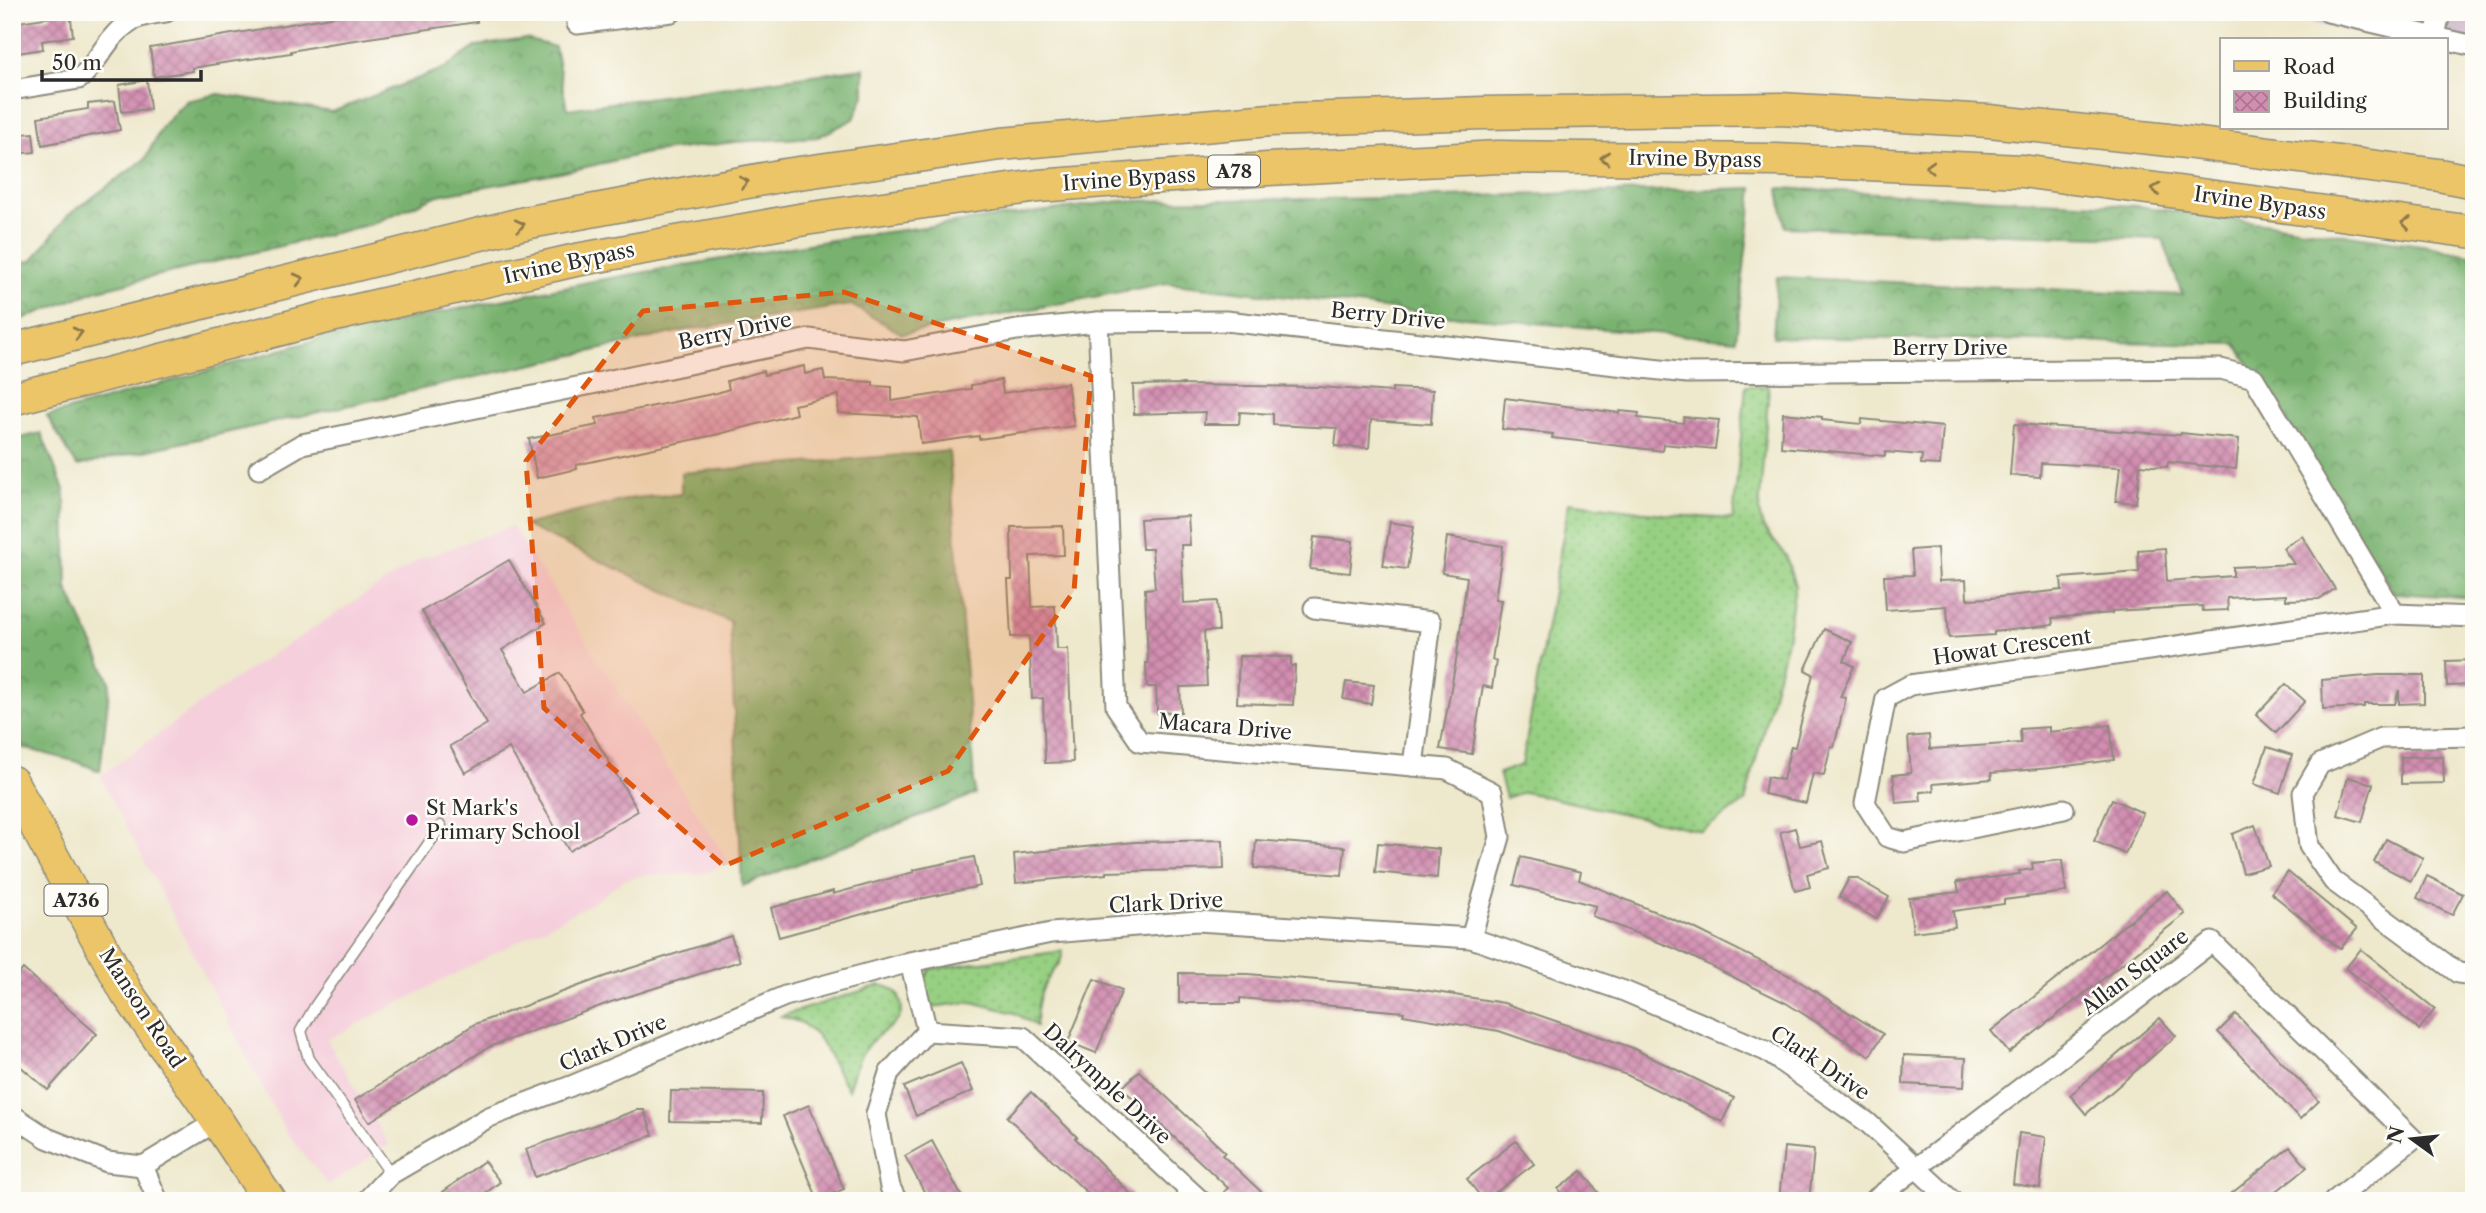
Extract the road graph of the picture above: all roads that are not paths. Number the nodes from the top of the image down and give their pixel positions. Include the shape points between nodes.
1 (166, 12) edge
2 (576, 12) edge
3 (672, 12) edge
4 (2328, 12) edge
5 (2440, 12) edge
6 (2435, 37) junction
7 (2439, 38) edge
8 (2448, 40) edge
9 (2474, 46) edge
10 (12, 90) edge
11 (2474, 182) edge
12 (2474, 232) edge
13 (1098, 322) junction
14 (12, 350) edge
15 (12, 400) edge
16 (259, 468) dead end
17 (1314, 608) dead end
18 (2395, 614) junction
19 (2474, 617) edge
20 (2474, 736) edge
21 (1413, 766) junction
22 (12, 782) edge
23 (2064, 809) dead end
24 (441, 827) dead end
25 (1471, 938) junction
26 (909, 962) junction
27 (2474, 975) edge
28 (927, 1031) junction
29 (12, 1115) edge
30 (217, 1121) junction
31 (143, 1166) junction
32 (1916, 1167) junction
33 (391, 1174) junction
34 (368, 1200) edge
35 (158, 1201) edge
36 (270, 1201) edge
37 (898, 1201) edge
38 (1201, 1201) edge
39 (1873, 1201) edge
40 (1952, 1201) edge
41 (2334, 1201) edge

1 - 10 street via 130,21 79,79
2 - 3 street via 577,24
4 - 6 street
5 - 6 street
6 - 7 street
8 - 9 street
14 -> 11 main road, A78 via 525,223 771,177 1001,144 1270,120 1794,110 1989,121 2439,174
12 -> 15 main road, Irvine Bypass / A78 via 2022,171 1776,160 1499,157 1268,169 1038,186 805,219 576,260 314,320
13 - 16 street, Berry Drive via 1017,330 904,351 809,339 302,444
13 - 18 street, Berry Drive via 1226,321 1687,373 2221,369 2254,378
13 - 21 street, Macara Drive via 1116,707 1140,742
17 - 21 street via 1431,622
18 - 19 street, Howat Crescent
18 - 23 street, Howat Crescent via 1910,685 1886,698 1865,803 1887,837 1904,842
20 - 27 street via 2381,737 2320,764 2303,793 2309,846 2333,881 2458,973
21 - 25 street, Macara Drive via 1447,769 1492,792 1500,837
22 - 30 main road, Manson Road / A736 via 127,993
24 - 33 lane via 301,1031 309,1059
25 - 26 street, Clark Drive via 1197,921 1051,933
25 - 32 street, Clark Drive via 1624,990 1766,1051 1867,1122
26 - 28 street
26 - 33 street, Clark Drive via 785,996 489,1117
28 - 37 street via 889,1073 876,1114 890,1186
28 - 38 street, Dalrymple Drive via 1023,1037
29 - 31 street via 47,1138 107,1162
30 - 31 street
30 - 36 main road, A736
31 - 35 street
32 - 39 street
32 - 40 street, Clark Drive
32 - 41 street, Allan Square via 2212,942 2413,1139
33 - 34 street, Clark Drive

